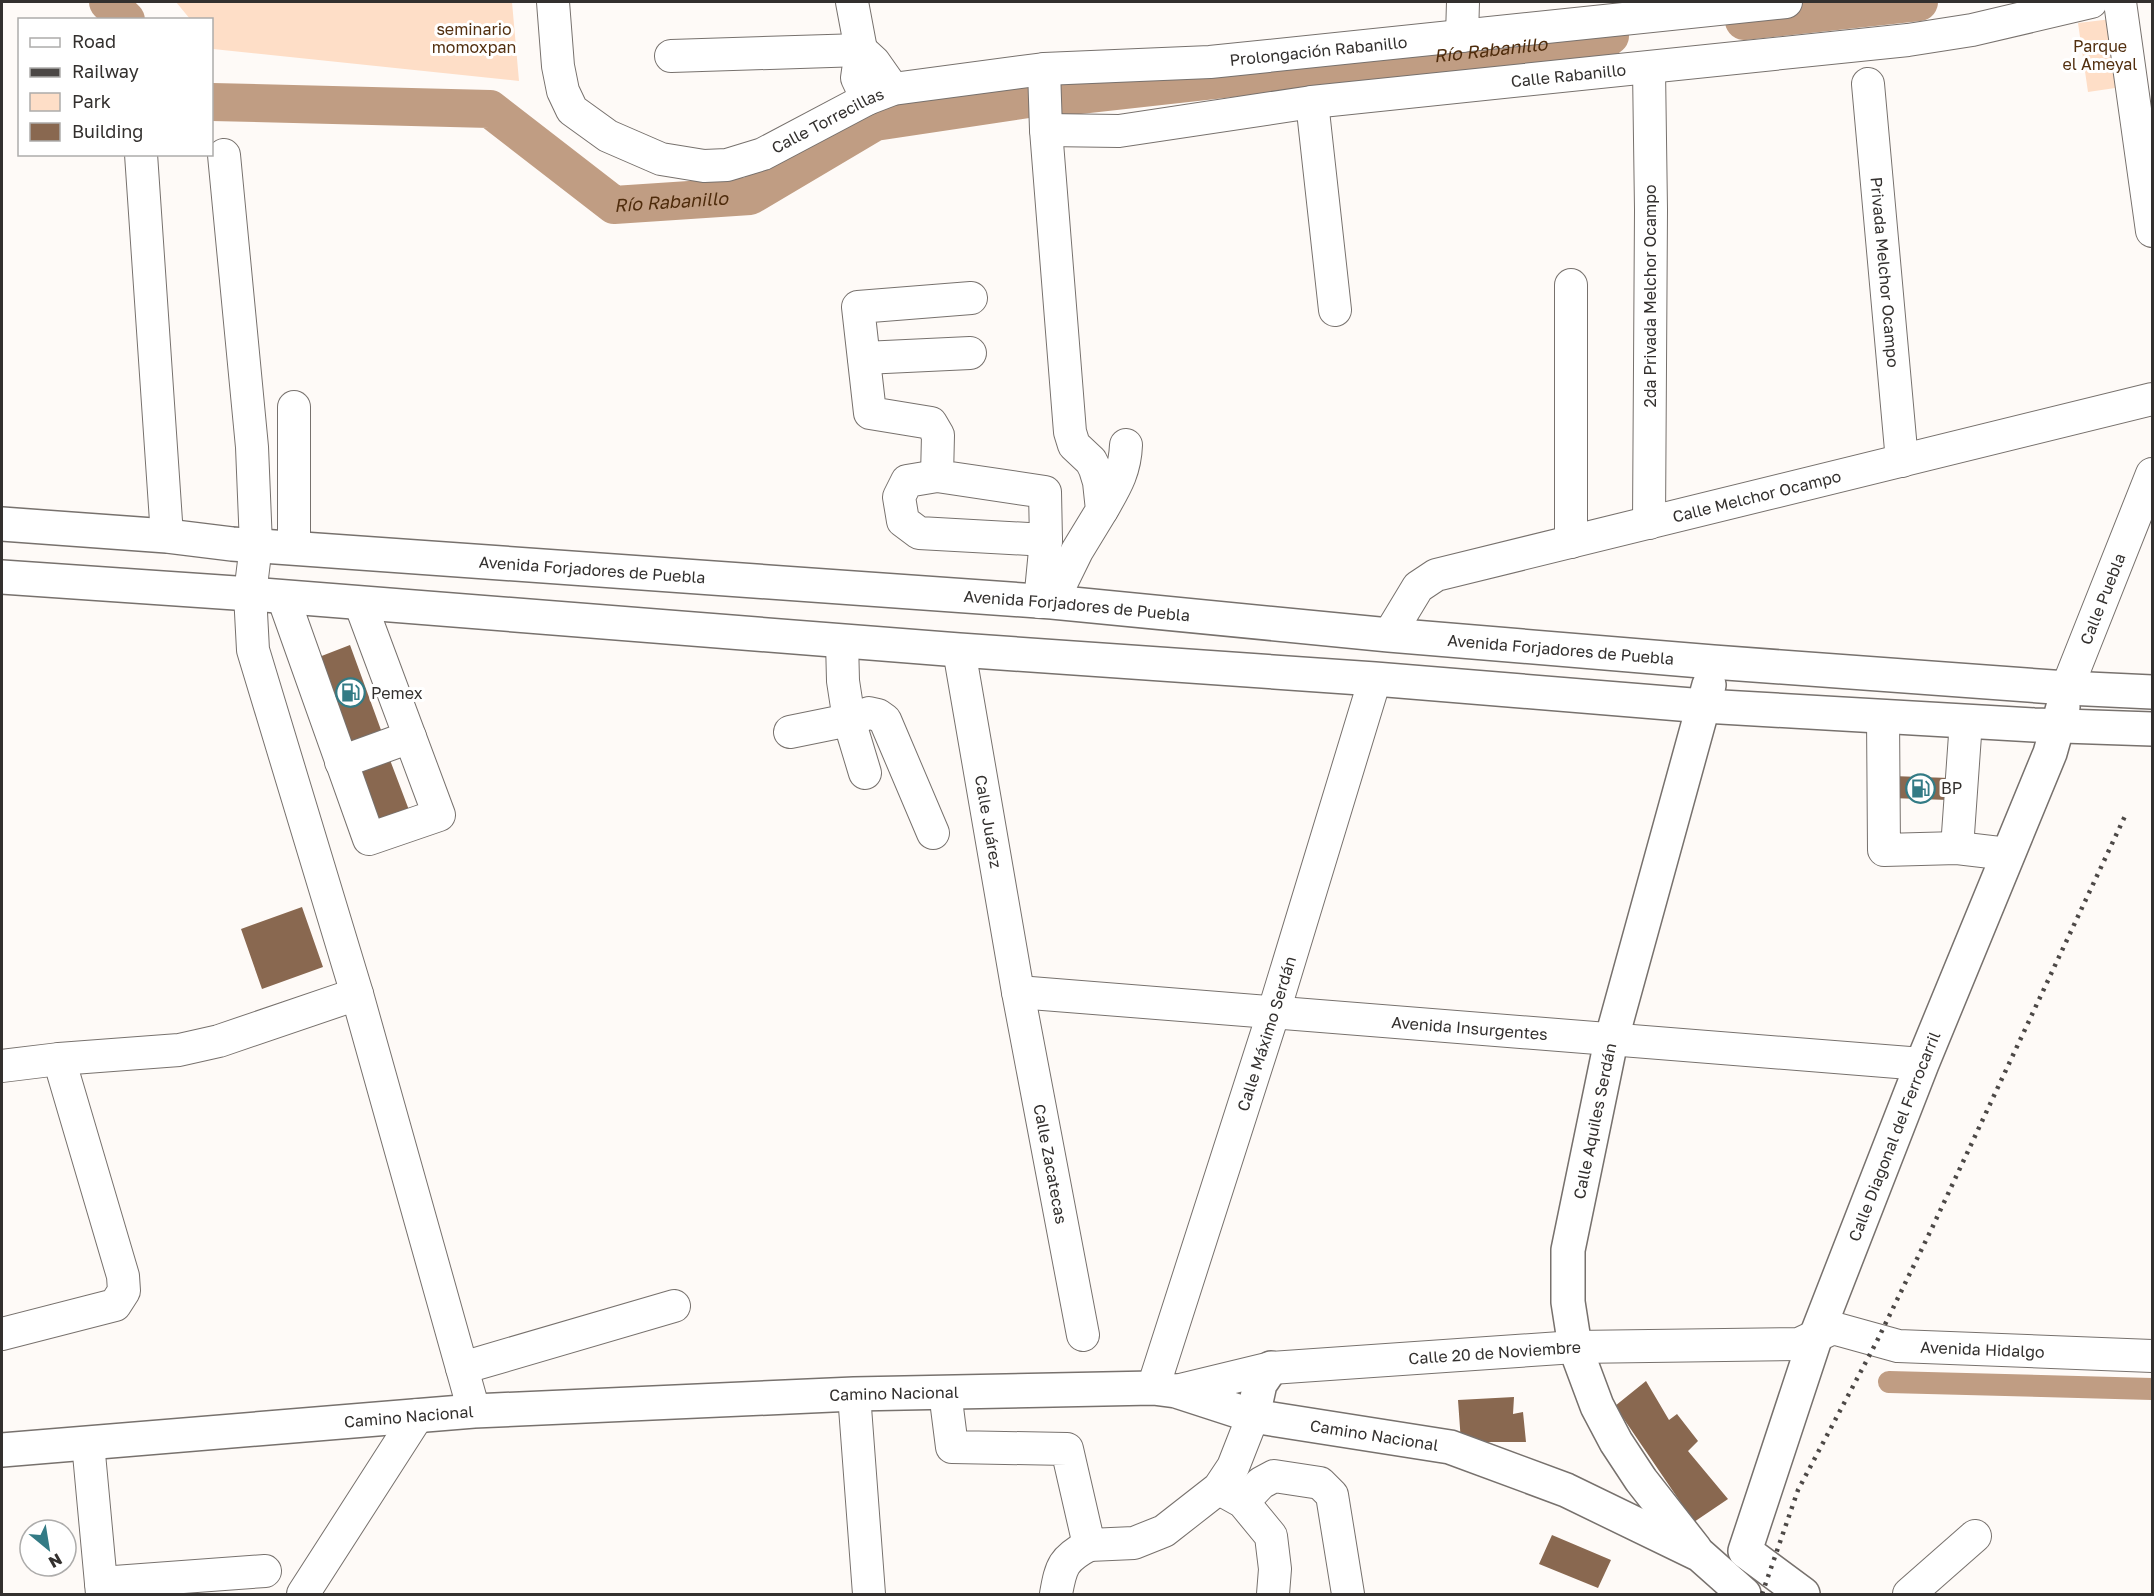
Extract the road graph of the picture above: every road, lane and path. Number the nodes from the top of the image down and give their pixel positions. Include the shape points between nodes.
1 (554, 2) edge
2 (852, 2) edge
3 (1463, 2) edge
4 (1786, 2) edge
5 (2091, 2) edge
6 (2120, 2) edge
7 (1743, 4) edge
8 (1462, 36) junction
9 (861, 50) junction
10 (671, 56) dead end
11 (1210, 62) joint
12 (1044, 69) junction
13 (1649, 69) junction
14 (1868, 84) dead end
15 (880, 94) junction
16 (1312, 102) junction
17 (1046, 130) junction
18 (224, 155) dead end
19 (141, 156) edge
20 (2152, 231) edge
21 (1571, 285) dead end
22 (971, 298) dead end
23 (1335, 310) dead end
24 (970, 353) dead end
25 (864, 358) junction
26 (2152, 399) edge
27 (294, 407) dead end
28 (1126, 445) dead end
29 (1902, 461) junction
30 (2152, 474) edge
31 (937, 476) junction
32 (1102, 510) junction
33 (1649, 523) junction
34 (2, 524) edge
35 (167, 536) junction
36 (1046, 540) junction
37 (1571, 542) junction
38 (256, 545) junction
39 (294, 548) junction
40 (2, 577) edge
41 (250, 594) junction
42 (283, 597) junction
43 (1046, 602) junction
44 (360, 603) junction
45 (1389, 635) junction
46 (842, 641) junction
47 (959, 650) junction
48 (1713, 662) junction
49 (1375, 679) junction
50 (2067, 688) junction
51 (2152, 692) edge
52 (1704, 706) junction
53 (1883, 716) junction
54 (849, 720) junction
55 (1966, 721) junction
56 (2059, 726) junction
57 (2152, 729) edge
58 (790, 732) dead end
59 (410, 737) junction
60 (341, 762) junction
61 (866, 773) dead end
62 (933, 833) dead end
63 (1957, 848) junction
64 (2008, 854) junction
65 (1018, 992) junction
66 (357, 994) junction
67 (1274, 1011) junction
68 (1611, 1041) junction
69 (59, 1059) junction
70 (1922, 1064) junction
71 (2, 1066) edge
72 (674, 1306) dead end
73 (2, 1334) edge
74 (1083, 1335) dead end
75 (1816, 1336) junction
76 (1575, 1347) junction
77 (2152, 1356) edge
78 (462, 1368) junction
79 (1271, 1368) junction
80 (1164, 1390) junction
81 (945, 1392) junction
82 (854, 1394) junction
83 (474, 1411) junction
84 (418, 1415) junction
85 (1252, 1416) junction
86 (88, 1443) junction
87 (2, 1450) edge
88 (1231, 1495) junction
89 (1975, 1536) dead end
90 (1089, 1545) junction
91 (1700, 1555) junction
92 (265, 1571) dead end
93 (101, 1589) edge
94 (1736, 1592) edge
95 (303, 1594) edge
96 (869, 1594) edge
97 (1056, 1594) edge
98 (1273, 1594) edge
99 (1348, 1594) edge
100 (1803, 1594) edge
101 (1909, 1594) edge

1 - 15 street, Calle Torrecillas via 562,91 572,110 608,136 661,159 704,166 727,165 763,154
2 - 9 street
3 - 8 street
4 - 7 street, Prolongación Rabanillo
5 - 13 street, Calle Rabanillo via 1972,30 1908,40
6 - 20 street
7 - 8 street, Prolongación Rabanillo
8 - 11 street, Prolongación Rabanillo
9 - 10 street
9 - 15 street via 857,78
11 - 12 street, Calle Torrecillas
12 - 15 street, Calle Torrecillas
12 - 17 street
13 - 16 street, Calle Rabanillo
13 - 33 street, 2da Privada Melchor Ocampo
14 - 29 street, Privada Melchor Ocampo
16 - 17 street, Calle Rabanillo via 1119,131
16 - 23 street
17 - 32 street via 1070,432 1074,445 1095,469
18 - 38 street via 252,447
19 - 35 street
21 - 37 street
22 - 25 street via 858,307
24 - 25 street
25 - 31 street via 870,412 931,423 938,435
26 - 29 street, Calle Melchor Ocampo
27 - 39 street
28 - 32 street via 1121,477
29 - 33 street, Calle Melchor Ocampo
30 - 50 street, Calle Puebla
31 - 36 street via 1045,492
31 - 36 street via 907,481 899,497 903,521 919,533
32 - 43 street
33 - 37 street, Calle Melchor Ocampo
34 - 35 main road, Avenida Forjadores de Puebla
35 - 38 main road, Avenida Forjadores de Puebla
36 - 43 street
37 - 45 street, Calle Melchor Ocampo via 1427,579
38 - 39 main road, Avenida Forjadores de Puebla
38 - 41 street
39 - 43 main road, Avenida Forjadores de Puebla
40 - 41 main road
41 - 42 main road
41 - 66 street via 253,650
42 - 44 main road
42 - 60 street
43 - 45 main road, Avenida Forjadores de Puebla
44 - 46 main road
44 - 59 street
45 - 48 main road, Avenida Forjadores de Puebla
46 - 47 main road
46 - 54 street
47 - 49 main road
47 - 65 street, Calle Juárez
48 - 50 main road, Avenida Forjadores de Puebla
48 - 52 main road, Calle Aquiles Serdán
49 - 52 main road
49 - 67 street, Calle Máximo Serdán
50 - 51 main road, Avenida Forjadores de Puebla
50 - 56 main road, Calle Puebla
52 - 53 main road
52 - 68 main road, Calle Aquiles Serdán
53 - 55 main road
53 - 63 street via 1884,850
54 - 58 street
54 - 61 street
54 - 62 street via 869,713 885,720
55 - 56 main road
55 - 63 street
56 - 57 main road
56 - 64 main road, Calle Diagonal del Ferrocarril
59 - 60 street
59 - 60 street via 439,815 369,839
63 - 64 street
64 - 70 main road, Calle Diagonal del Ferrocarril
65 - 67 street, Avenida Insurgentes
65 - 74 street, Calle Zacatecas
66 - 69 street via 219,1041 179,1050
66 - 78 street
67 - 68 street, Avenida Insurgentes
67 - 80 street, Calle Máximo Serdán
68 - 70 street, Avenida Insurgentes
68 - 76 main road, Calle Aquiles Serdán via 1568,1250 1568,1302
69 - 71 street
69 - 73 street via 123,1276 123,1291 115,1305
70 - 75 main road, Calle Diagonal del Ferrocarril
72 - 78 street
75 - 76 street, Calle 20 de Noviembre via 1799,1344
75 - 77 street, Avenida Hidalgo via 1833,1328 1898,1346
75 - 100 main road, Calle Diagonal del Ferrocarril via 1745,1551
76 - 79 street, Calle 20 de Noviembre
76 - 91 main road, Calle Aquiles Serdán via 1597,1406 1616,1442
78 - 83 street
79 - 80 street, Calle 20 de Noviembre
79 - 85 main road via 1260,1384
80 - 81 main road, Camino Nacional
80 - 85 main road, Camino Nacional
81 - 82 main road, Camino Nacional
81 - 90 street via 952,1447 1067,1449
82 - 83 main road, Camino Nacional
82 - 96 street
83 - 84 main road, Camino Nacional
84 - 86 main road, Camino Nacional
84 - 95 street
85 - 88 street via 1233,1467
85 - 91 main road, Camino Nacional via 1450,1447 1566,1490
86 - 87 main road, Camino Nacional
86 - 93 street
88 - 90 street via 1134,1543
88 - 98 street via 1271,1536
88 - 99 street via 1274,1476 1320,1483 1332,1495
89 - 101 street
90 - 97 street via 1070,1555 1060,1572
91 - 94 main road, Camino Nacional
92 - 93 street

